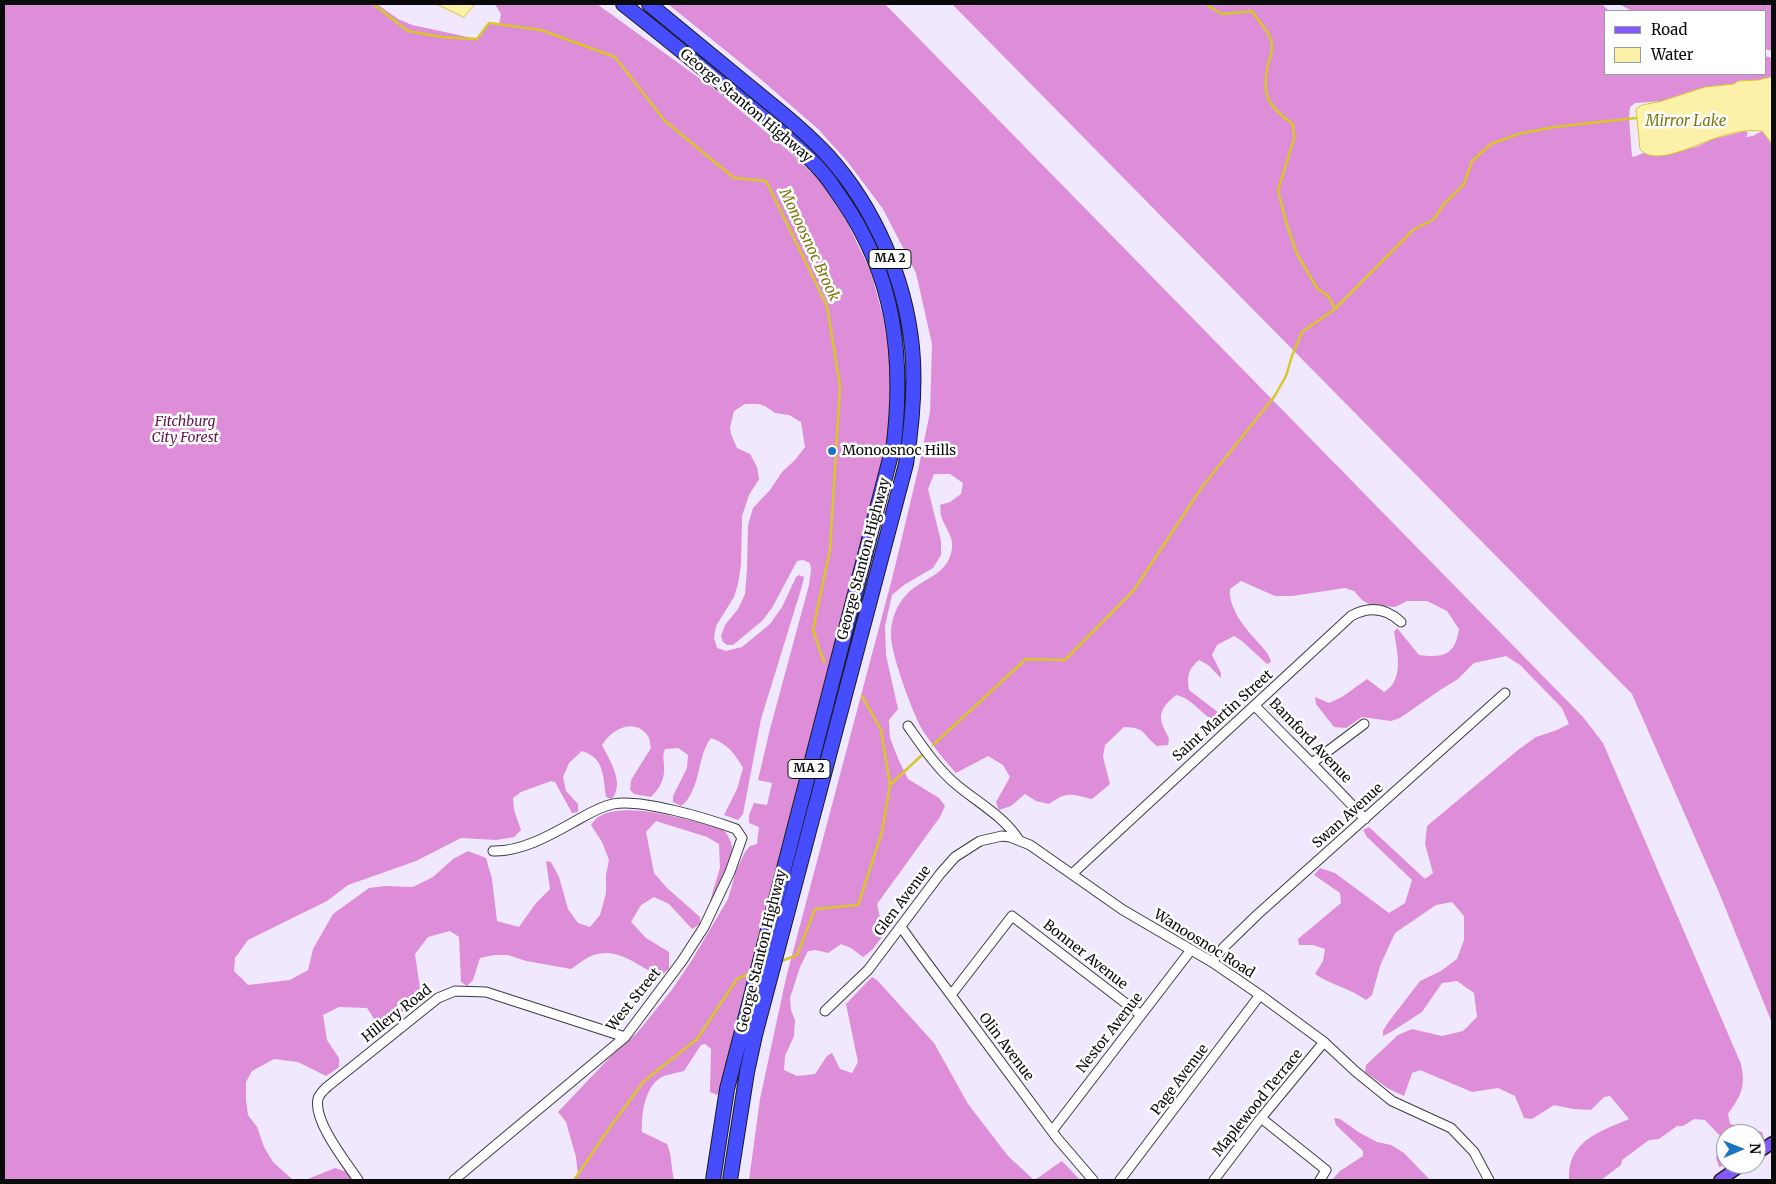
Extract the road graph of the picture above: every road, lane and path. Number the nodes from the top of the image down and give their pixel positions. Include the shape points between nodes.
1 (623, 4) edge
2 (649, 4) edge
3 (1402, 622) dead end
4 (1505, 693) dead end
5 (1255, 706) junction
6 (1364, 724) dead end
7 (908, 726) dead end
8 (1312, 763) junction
9 (1365, 819) junction
10 (1019, 840) junction
11 (494, 851) dead end
12 (1072, 874) junction
13 (901, 927) junction
14 (1190, 950) junction
15 (1212, 962) junction
16 (951, 995) junction
17 (1260, 995) junction
18 (825, 1011) dead end
19 (1141, 1015) junction
20 (625, 1037) junction
21 (1324, 1042) junction
22 (1261, 1118) junction
23 (1052, 1132) junction
24 (358, 1180) edge
25 (454, 1180) edge
26 (714, 1180) edge
27 (730, 1180) edge
28 (1094, 1180) edge
29 (1120, 1180) edge
30 (1214, 1180) edge
31 (1320, 1180) edge
32 (1489, 1180) edge

1 - 26 highway, George Stanton Highway / MA 2 via 781,133 824,174 852,215 871,251 887,293 896,338 898,381 894,443 727,1089
2 - 27 highway, George Stanton Highway / MA 2 via 796,125 850,184 887,252 902,298 912,347 913,405 906,464 747,1072
3 - 5 street, Saint Martin Street via 1378,609 1360,611 1351,616
4 - 9 street, Swan Avenue
5 - 8 street, Bamford Avenue
5 - 12 street, Saint Martin Street
6 - 8 street
7 - 10 street, Wanoosnoc Road via 944,772 1009,826
8 - 9 street, Bamford Avenue
9 - 15 street, Swan Avenue via 1258,914
10 - 12 street, Wanoosnoc Road
10 - 13 street, Glen Avenue via 1006,836 990,839 959,853
11 - 20 street, West Street via 509,851 533,842 616,803 657,807 736,829 742,838 704,927
12 - 14 street, Wanoosnoc Road via 1122,910
13 - 16 street, Olin Avenue
13 - 18 street, Glen Avenue via 868,970
14 - 15 street, Wanoosnoc Road
14 - 19 street, Nestor Avenue
15 - 17 street, Wanoosnoc Road
16 - 19 street, Bonner Avenue via 1012,916
16 - 23 street, Olin Avenue
17 - 21 street, Wanoosnoc Road
17 - 29 street, Page Avenue
19 - 23 street, Nestor Avenue
20 - 24 street, Hillery Road via 486,992 458,991 438,998 320,1093 319,1116
20 - 25 street, West Street
21 - 22 street, Maplewood Terrace
21 - 32 street, Wanoosnoc Road via 1392,1101 1451,1128 1474,1152
22 - 30 street, Maplewood Terrace
22 - 31 street via 1326,1170
23 - 28 street, Olin Avenue

